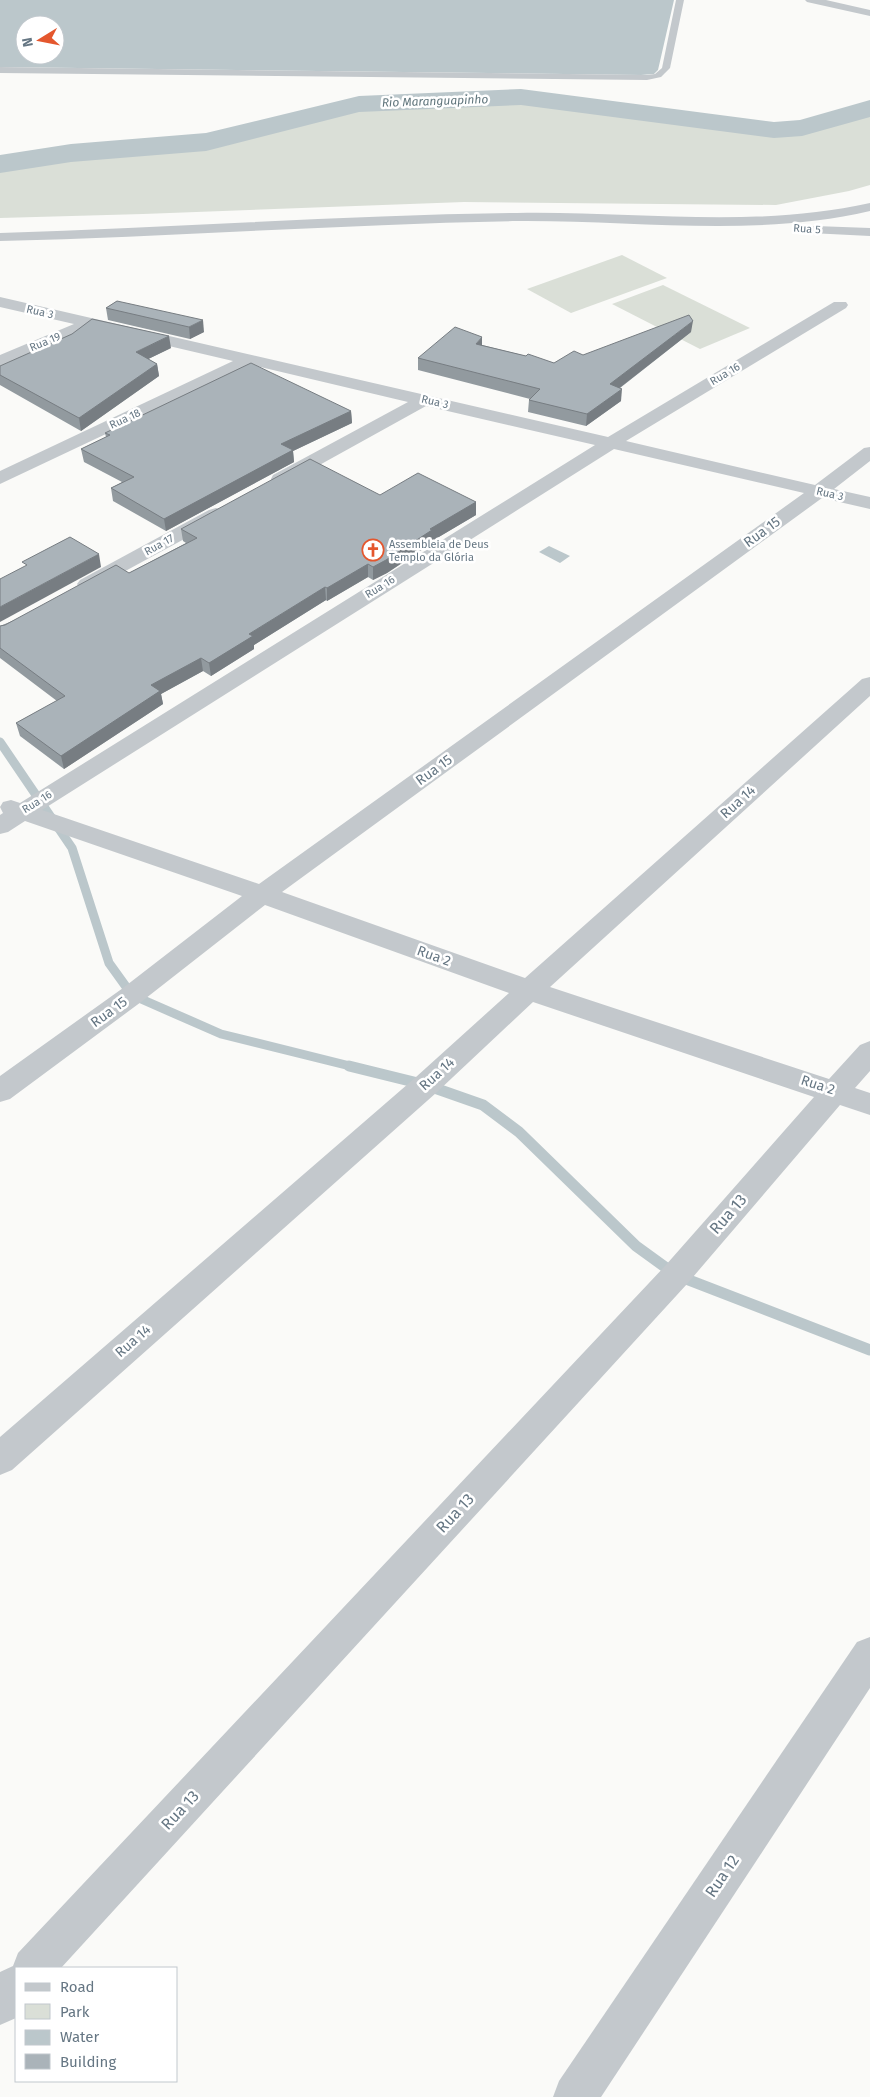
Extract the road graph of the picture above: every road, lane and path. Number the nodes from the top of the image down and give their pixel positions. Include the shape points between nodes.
1 (680, 0) edge
2 (812, 0) edge
3 (870, 13) edge
4 (0, 70) edge
5 (870, 207) edge
6 (744, 222) junction
7 (870, 232) edge
8 (0, 237) edge
9 (0, 302) edge
10 (840, 305) dead end
11 (90, 323) junction
12 (249, 360) junction
13 (0, 361) edge
14 (424, 400) junction
15 (611, 443) junction
16 (870, 452) edge
17 (0, 478) edge
18 (268, 485) edge
19 (819, 491) junction
20 (870, 503) edge
21 (234, 504) edge
22 (69, 594) edge
23 (870, 684) edge
24 (11, 808) edge
25 (0, 826) edge
26 (262, 894) junction
27 (529, 990) junction
28 (870, 1052) edge
29 (835, 1091) junction
30 (0, 1092) edge
31 (870, 1104) edge
32 (0, 1458) edge
33 (870, 1655) edge
34 (34, 1967) edge
35 (15, 1987) edge
36 (0, 2004) edge
37 (575, 2097) edge

1 - 4 lane via 666,68 655,77
2 - 3 street
5 - 6 street via 802,220
6 - 7 street, Rua 5
6 - 8 street via 580,217 477,218
9 - 11 street, Rua 3
10 - 15 street, Rua 16
11 - 12 street, Rua 3
11 - 13 street, Rua 19
12 - 14 street, Rua 3
12 - 17 street, Rua 18
14 - 15 street, Rua 3
14 - 18 street
15 - 19 street, Rua 3
15 - 24 street, Rua 16
16 - 19 street, Rua 15
19 - 20 street, Rua 3
19 - 26 street, Rua 15
21 - 22 street, Rua 17
23 - 27 street, Rua 14
24 - 25 street, Rua 16
24 - 26 street, Rua 2
26 - 27 street, Rua 2
26 - 30 street, Rua 15
27 - 29 street, Rua 2
27 - 32 street, Rua 14 via 426,1085
28 - 29 street, Rua 13
29 - 31 street, Rua 2
29 - 34 street, Rua 13 via 676,1275
33 - 37 street, Rua 12
35 - 36 street

